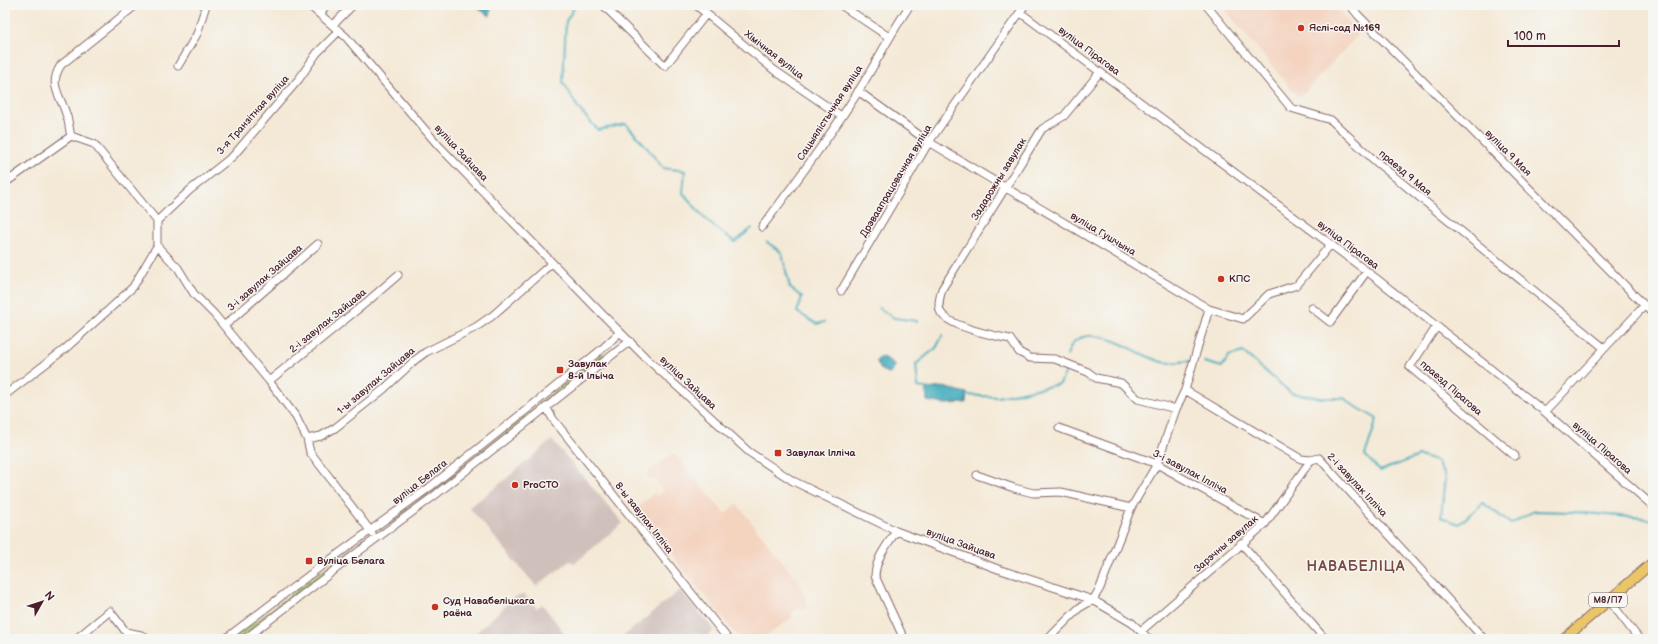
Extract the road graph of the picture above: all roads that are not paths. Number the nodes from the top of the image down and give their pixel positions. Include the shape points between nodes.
1 (136, 5) edge
2 (206, 5) edge
3 (309, 5) edge
4 (325, 5) edge
5 (353, 5) edge
6 (603, 5) edge
7 (696, 5) edge
8 (840, 5) edge
9 (910, 5) edge
10 (1026, 5) edge
11 (1206, 5) edge
12 (1350, 5) edge
13 (707, 13) junction
14 (1021, 13) junction
15 (321, 15) junction
16 (333, 25) junction
17 (339, 30) junction
18 (889, 37) junction
19 (178, 66) dead end
20 (1100, 72) junction
21 (858, 91) junction
22 (841, 116) junction
23 (71, 136) junction
24 (928, 142) junction
25 (5, 183) edge
26 (1005, 187) junction
27 (157, 221) junction
28 (762, 227) dead end
29 (318, 244) dead end
30 (1331, 244) junction
31 (157, 246) junction
32 (552, 262) junction
33 (1367, 271) junction
34 (398, 275) dead end
35 (841, 291) dead end
36 (1645, 305) junction
37 (1312, 308) dead end
38 (1209, 309) junction
39 (1653, 314) edge
40 (224, 326) junction
41 (1437, 326) junction
42 (620, 332) junction
43 (630, 341) junction
44 (1604, 348) junction
45 (269, 381) junction
46 (1185, 390) junction
47 (5, 395) edge
48 (546, 407) junction
49 (1176, 409) junction
50 (1545, 412) junction
51 (1059, 428) dead end
52 (307, 439) junction
53 (1515, 456) dead end
54 (1311, 460) junction
55 (1157, 464) junction
56 (977, 475) dead end
57 (1653, 506) edge
58 (1131, 508) junction
59 (1265, 524) junction
60 (370, 531) junction
61 (896, 531) junction
62 (376, 539) junction
63 (1241, 543) junction
64 (1653, 562) edge
65 (1093, 600) junction
66 (1609, 600) junction
67 (1141, 631) junction
68 (76, 639) edge
69 (147, 639) edge
70 (225, 639) edge
71 (245, 639) edge
72 (728, 639) edge
73 (904, 639) edge
74 (1048, 639) edge
75 (1149, 639) edge
76 (1326, 639) edge
77 (1484, 639) edge
78 (1564, 639) edge
79 (1639, 639) edge

1 - 23 street via 62,65 56,73 55,87
2 - 19 street via 197,34
3 - 15 street, вуліца Зайцава
4 - 15 street
5 - 16 street
6 - 13 street via 665,66
7 - 13 street, Хімічная вуліца
8 - 18 street
9 - 18 street, Сацыялістычная вуліца
10 - 14 street, Дрэваапрацовачная вуліца
11 - 44 street, праезд 9 Мая via 1291,108 1331,120 1374,160
12 - 36 street, вуліца 9 Мая
13 - 22 street, Хімічная вуліца via 774,70
14 - 20 street, вуліца Пірагова
14 - 24 street, Дрэваапрацовачная вуліца
15 - 16 street, вуліца Зайцава
16 - 17 street, вуліца Зайцава
17 - 27 street, 3-я Транзітная вуліца via 317,53 233,156 190,190
17 - 32 street, вуліца Зайцава via 438,145
18 - 21 street, Сацыялістычная вуліца
20 - 26 street, Задарожны завулак via 1064,116 1042,129
20 - 30 street, вуліца Пірагова
21 - 22 street, Сацыялістычная вуліца
21 - 24 street, вуліца Гушчына
22 - 28 street, Сацыялістычная вуліца
23 - 25 street
23 - 27 street via 94,144
24 - 26 street, вуліца Гушчына
24 - 35 street, Дрэваапрацовачная вуліца
26 - 38 street, вуліца Гушчына
26 - 49 street, Задарожны завулак via 942,289 938,302 941,313 946,319 982,334 1010,340 1019,352 1030,358 1055,358 1096,378 1121,383 1138,399
27 - 31 street
29 - 40 street, 3-і завулак Зайцава
30 - 33 street, вуліца Пірагова
30 - 38 street, вуліца Гушчына via 1296,285 1269,294 1243,319
31 - 40 street via 178,268 194,294
31 - 47 street via 133,287 65,349
32 - 42 street, вуліца Зайцава
32 - 52 street, 1-ы завулак Зайцава via 492,316 426,352 335,428 321,436
33 - 37 street via 1330,322
33 - 41 street, вуліца Пірагова
34 - 45 street, 2-і завулак Зайцава
36 - 39 street, вуліца 9 Мая
36 - 44 street
38 - 46 street
40 - 45 street
41 - 50 street, вуліца Пірагова
41 - 53 street, праезд Пірагова via 1410,367
42 - 43 street, вуліца Зайцава
42 - 60 street, вуліца Белага via 430,488
43 - 48 street, вуліца Белага
43 - 61 street, вуліца Зайцава via 749,452 793,481
44 - 50 street
45 - 52 street via 296,416
46 - 49 street
46 - 54 street, 2-і завулак Ілліча via 1301,459
48 - 62 street, вуліца Белага via 440,492
48 - 72 street, 8-ы завулак Ілліча
49 - 55 street
50 - 57 street, вуліца Пірагова
51 - 55 street, 3-і завулак Ілліча
52 - 60 street via 310,452
54 - 59 street, Зарэчны завулак
54 - 77 street, 2-і завулак Ілліча via 1319,458
55 - 58 street
55 - 59 street, 3-і завулак Ілліча
56 - 58 street via 1033,493 1061,492
58 - 65 street
59 - 63 street, Зарэчны завулак
60 - 62 street
60 - 70 street, вуліца Белага
61 - 65 street, вуліца Зайцава
61 - 73 street via 881,553 875,576
62 - 71 street, вуліца Белага
63 - 67 street, Зарэчны завулак
63 - 76 street
64 - 66 main road, М8/П7
65 - 67 street, вуліца Зайцава
65 - 74 street via 1079,608
66 - 78 main road, М8/П7
66 - 79 street
67 - 75 street, вуліца Зайцава
68 - 69 street via 110,611 126,632

